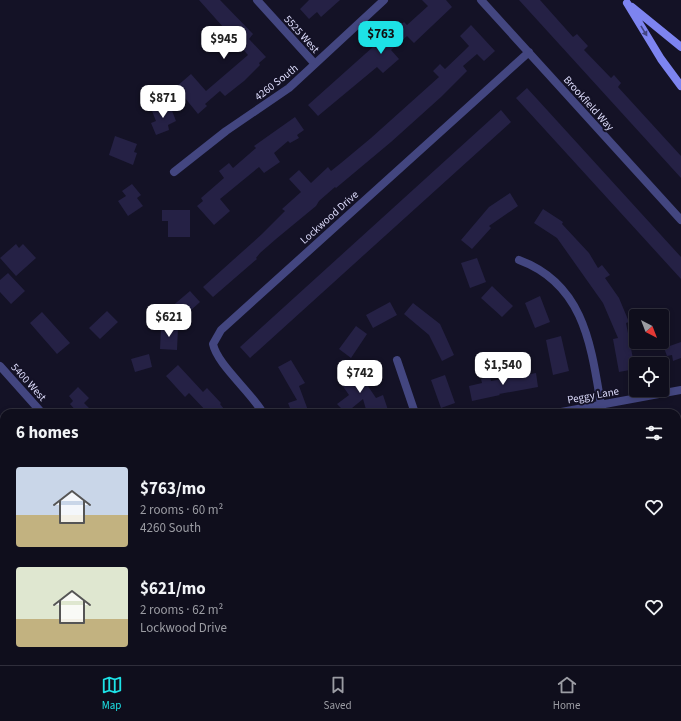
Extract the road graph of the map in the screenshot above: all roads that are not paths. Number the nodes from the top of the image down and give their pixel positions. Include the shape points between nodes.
1 (256, 0) edge
2 (384, 0) edge
3 (481, 0) edge
4 (626, 2) edge
5 (681, 47) edge
6 (528, 52) junction
7 (315, 64) junction
8 (681, 86) edge
9 (174, 172) dead end
10 (681, 220) edge
11 (519, 260) dead end
12 (397, 360) dead end
13 (0, 366) edge
14 (681, 390) edge
15 (601, 405) junction
16 (38, 409) edge
17 (260, 409) edge
18 (414, 409) edge
19 (578, 409) edge

1 - 7 street, 5525 West
2 - 7 street, 4260 South
3 - 6 street, Brookfield Way
4 - 5 main road
4 -> 8 main road
6 - 10 street, Brookfield Way
6 - 17 street, Lockwood Drive via 220,330 213,344 217,355
7 - 9 street, 4260 South via 284,92 226,131
11 - 15 street via 548,274 565,292 578,312 593,356
12 - 18 street
13 - 16 street, 5400 West
14 - 15 street, Peggy Lane
15 - 19 street, Peggy Lane

